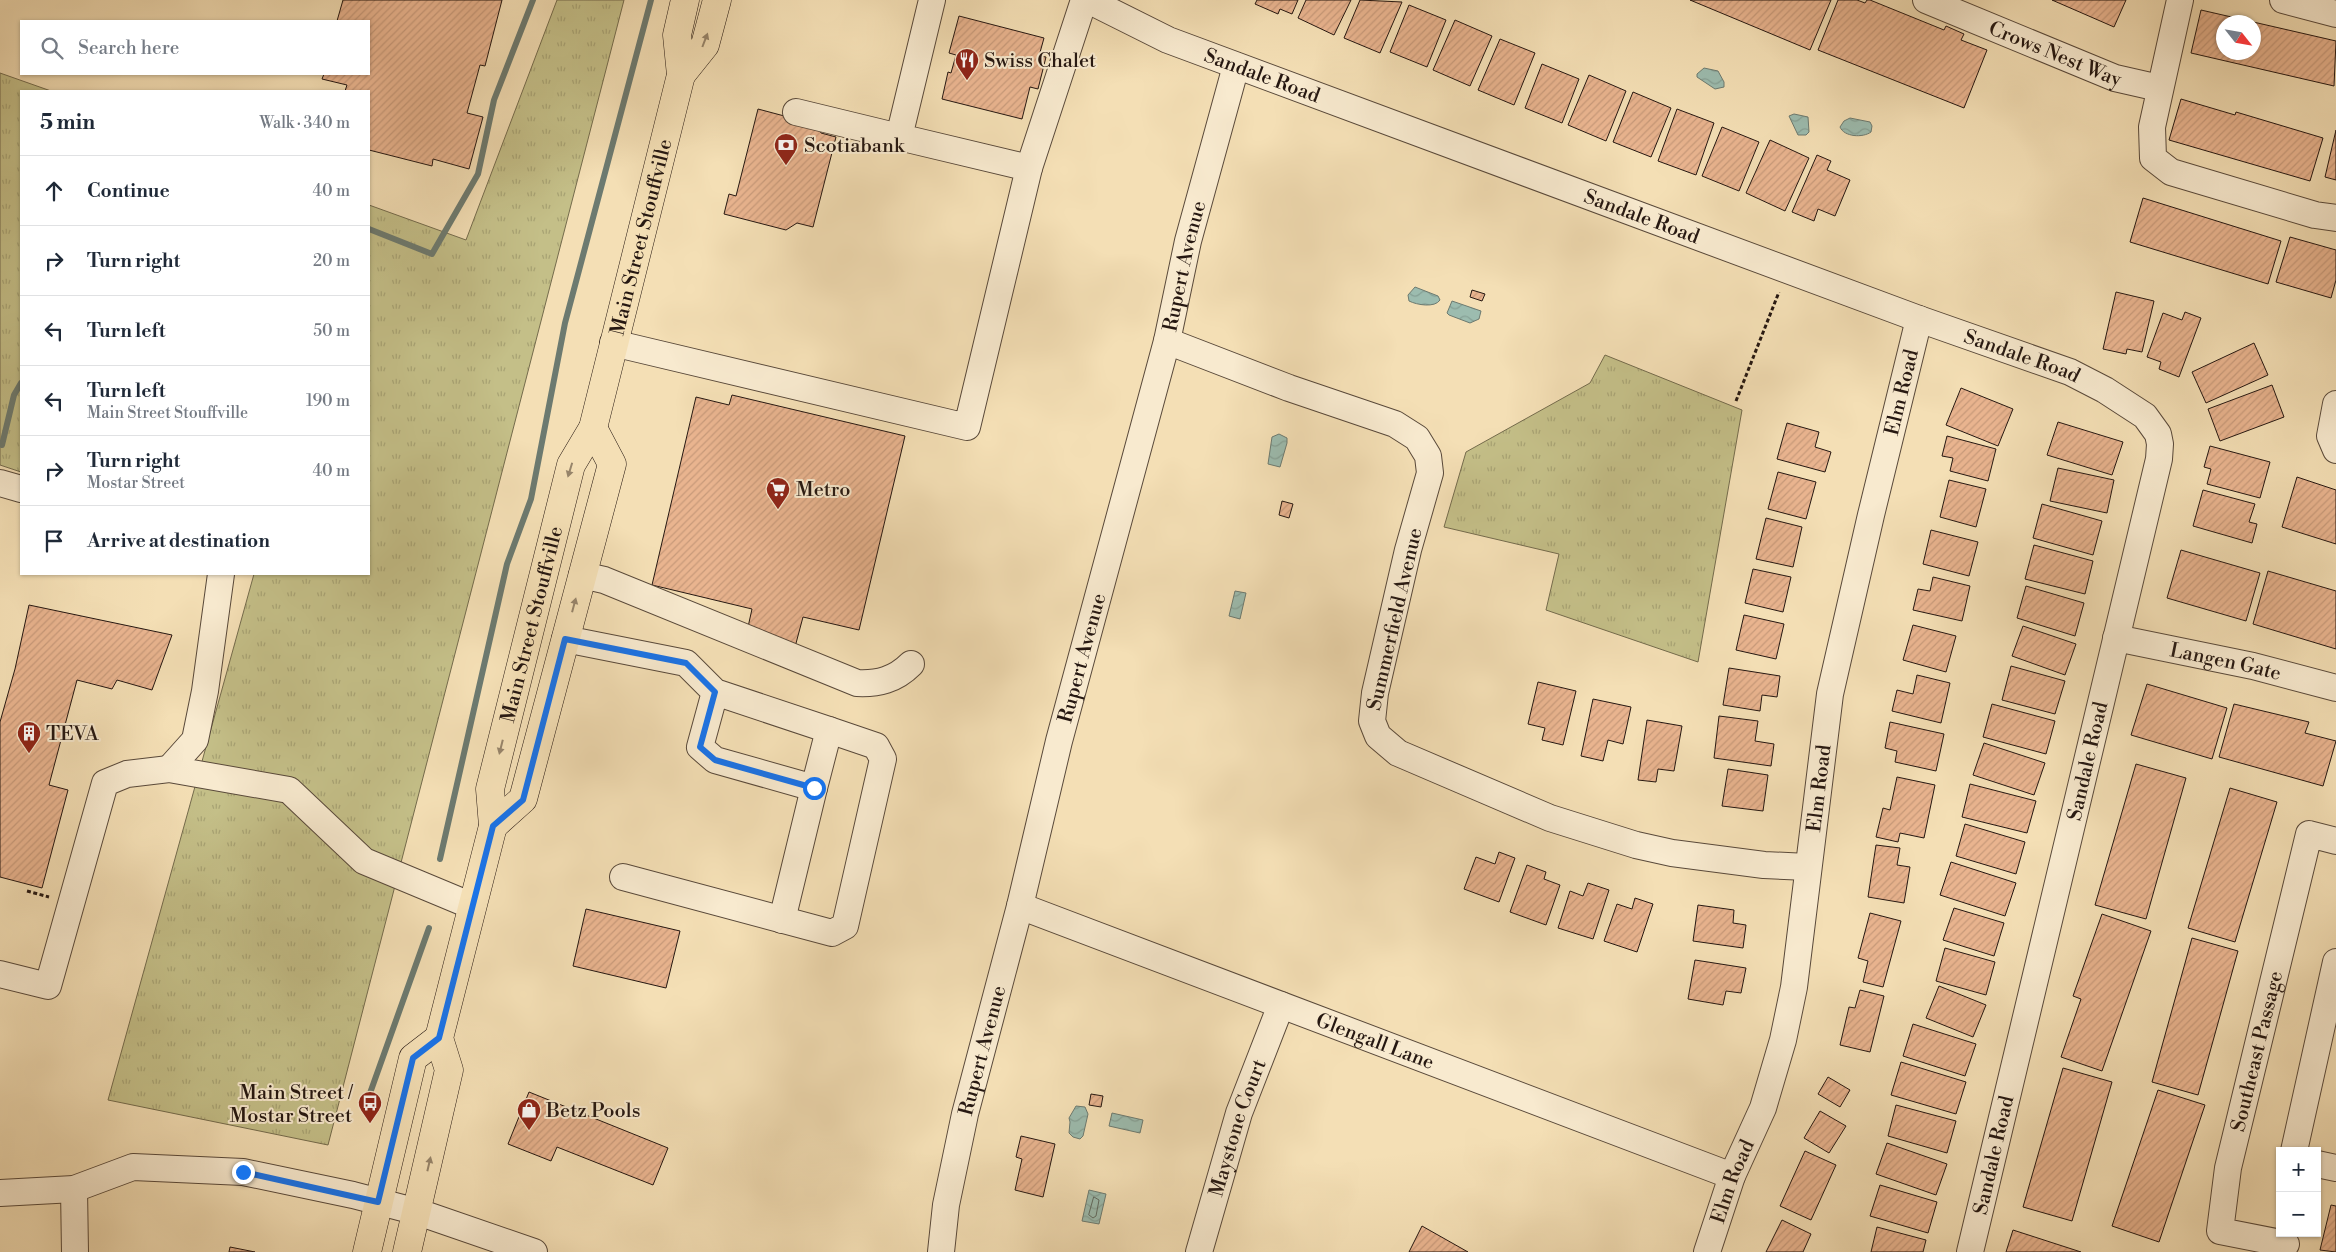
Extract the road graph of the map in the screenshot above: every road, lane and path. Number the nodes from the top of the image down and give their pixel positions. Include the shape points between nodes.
1 (685, 0) edge
2 (717, 0) edge
3 (932, 0) edge
4 (1084, 0) edge
5 (1088, 0) edge
6 (1926, 0) edge
7 (2180, 0) edge
8 (2283, 0) edge
9 (2336, 14) edge
10 (1236, 66) junction
11 (681, 75) junction
12 (2159, 88) junction
13 (796, 112) dead end
14 (899, 137) junction
15 (1029, 168) junction
16 (2336, 218) edge
17 (1788, 269) junction
18 (1919, 319) junction
19 (1167, 341) junction
20 (613, 343) junction
21 (1736, 401) dead end
22 (2336, 404) edge
23 (593, 428) junction
24 (2336, 450) edge
25 (0, 483) edge
26 (20, 489) edge
27 (221, 575) edge
28 (582, 575) junction
29 (2116, 638) junction
30 (565, 639) junction
31 (911, 664) dead end
32 (2336, 688) edge
33 (715, 692) junction
34 (829, 730) junction
35 (169, 769) junction
36 (814, 788) junction
37 (493, 826) junction
38 (2336, 841) edge
39 (1808, 867) junction
40 (624, 877) dead end
41 (472, 906) junction
42 (1020, 906) junction
43 (782, 920) junction
44 (2336, 962) edge
45 (0, 974) edge
46 (1281, 1005) junction
47 (439, 1038) junction
48 (2295, 1147) edge
49 (2321, 1165) edge
50 (2336, 1168) edge
51 (1732, 1176) junction
52 (74, 1189) junction
53 (0, 1193) edge
54 (378, 1202) junction
55 (418, 1212) junction
56 (2286, 1243) edge
57 (75, 1252) edge
58 (366, 1252) edge
59 (407, 1252) edge
60 (534, 1252) edge
61 (941, 1252) edge
62 (1199, 1252) edge
63 (1707, 1252) edge
64 (1970, 1252) edge

1 - 11 main road, Main Street Stouffville via 677,35
11 -> 2 main road, Main Street Stouffville via 704,45
3 - 14 street
4 - 15 street
5 - 10 street, Sandale Road via 1168,40
6 - 12 street, Crows Nest Way via 2116,78
7 - 12 street
8 - 9 street
10 - 17 street, Sandale Road
10 - 19 street, Rupert Avenue via 1188,241
11 - 20 main road, Main Street Stouffville
12 - 16 street via 2152,127 2153,158 2172,172 2315,215
13 - 14 street
14 - 15 street
15 - 20 street via 967,427
17 - 18 street, Sandale Road
17 - 21 path
18 - 29 street, Sandale Road via 2070,372 2140,412 2156,429 2159,459
18 - 39 street, Elm Road via 1870,514 1830,694
19 - 39 street, Summerfield Avenue via 1289,388 1396,424 1417,438 1428,456 1430,472 1408,550 1375,692 1372,721 1378,736 1398,753 1550,818 1636,845 1764,865
19 - 42 street, Rupert Avenue via 1060,741
20 - 23 main road, Main Street Stouffville
22 - 24 street via 2330,436
23 - 28 main road, Main Street Stouffville via 612,464
23 -> 37 main road, Main Street Stouffville via 570,465 490,789
25 - 26 street
27 - 35 street via 195,740
30 -> 28 main road, Main Street Stouffville
28 - 31 street via 604,580 857,683 874,684 890,679
29 - 32 street, Langen Gate via 2253,666
29 - 64 street, Sandale Road
30 - 33 street via 686,663
30 - 37 main road, Main Street Stouffville via 523,800
33 - 34 street
33 - 36 street via 700,747 715,760
34 - 36 street
34 - 43 street via 876,746 883,759 845,926 832,933
35 - 41 street via 289,790 364,861
35 - 45 street via 127,774 105,783 48,986
36 - 43 street
37 - 41 main road, Main Street Stouffville
38 - 56 street, Southeast Passage via 2309,834 2228,1168 2220,1231
39 - 51 street, Elm Road via 1794,987 1783,1040 1763,1108
40 - 43 street
41 - 47 main road, Main Street Stouffville
42 - 46 street, Glengall Lane
42 - 61 street, Rupert Avenue via 965,1114 946,1205
44 - 48 street
46 - 51 street, Glengall Lane
46 - 62 street, Maystone Court via 1240,1113
47 - 54 main road via 413,1058
55 -> 47 main road via 449,1070
49 - 50 street
51 - 63 street, Elm Road
52 - 53 street
52 - 54 street via 133,1168 238,1172
52 - 57 street
54 - 55 street
54 - 58 main road
55 - 59 main road
55 - 60 street

